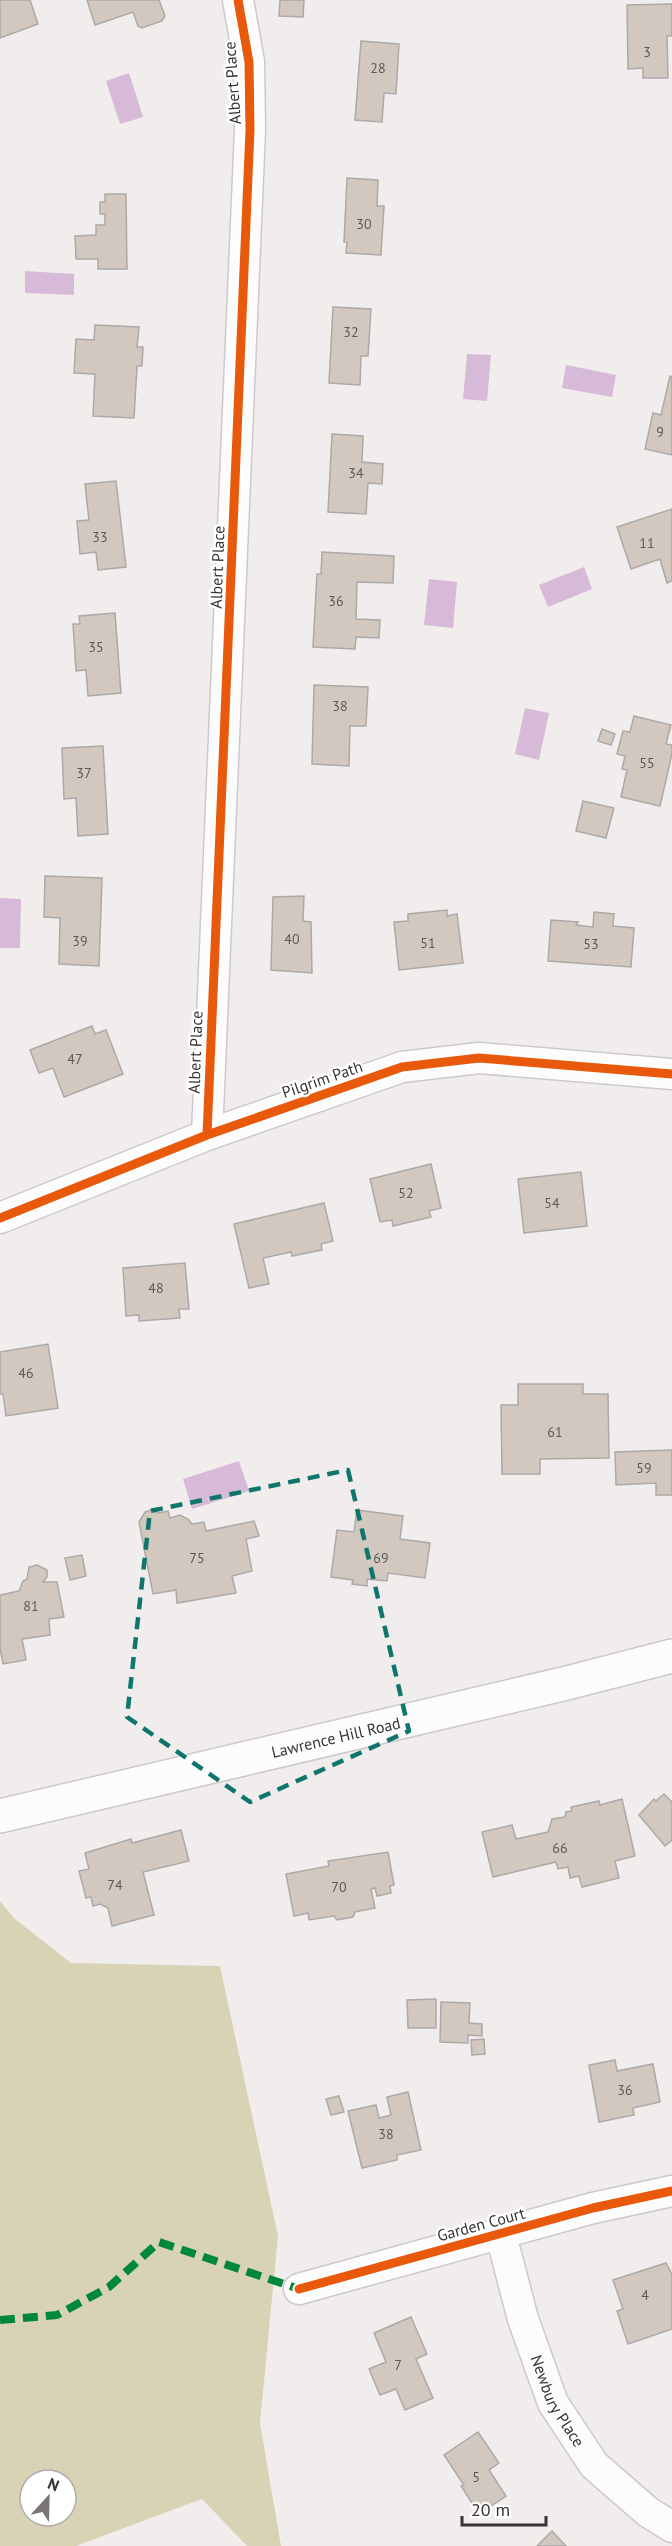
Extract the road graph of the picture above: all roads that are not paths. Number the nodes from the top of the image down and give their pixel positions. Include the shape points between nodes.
1 (238, 0) edge
2 (672, 1074) edge
3 (207, 1135) junction
4 (0, 1218) edge
5 (672, 1656) edge
6 (0, 1816) edge
7 (672, 2191) edge
8 (501, 2235) junction
9 (299, 2289) dead end
10 (672, 2527) edge

1 - 3 street, Albert Place via 249,62 250,130
2 - 3 street, Pilgrim Path via 479,1058 402,1067
3 - 4 street, Pilgrim Path
5 - 6 main road, Lawrence Hill Road
7 - 8 street, Garden Court via 593,2208
8 - 9 street, Garden Court
8 - 10 street, Newbury Place via 523,2319 553,2403 594,2465 648,2512

